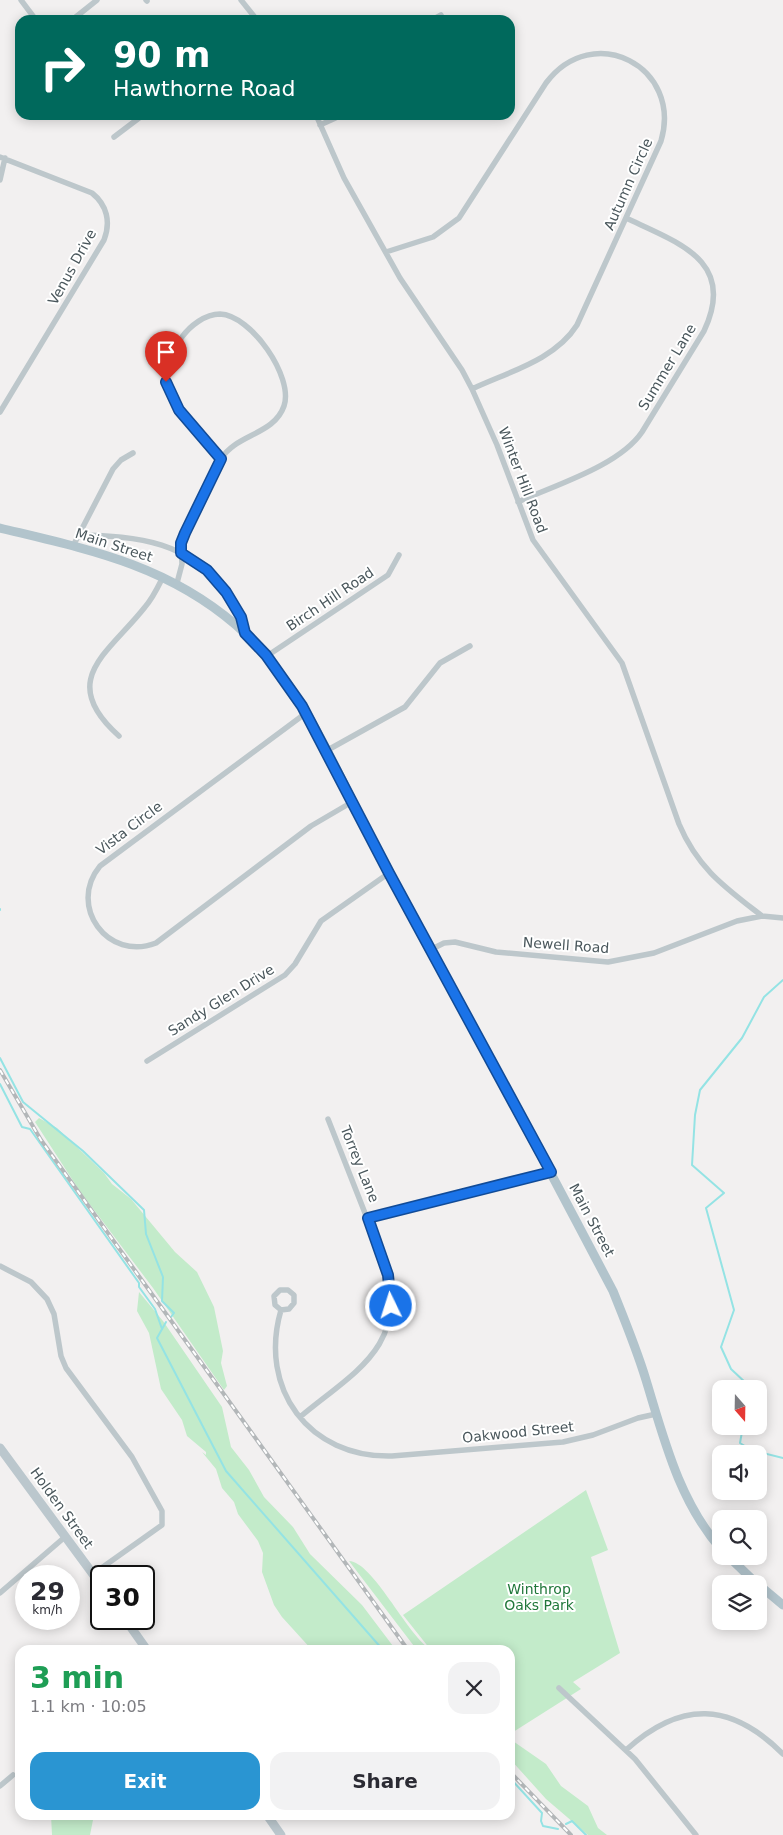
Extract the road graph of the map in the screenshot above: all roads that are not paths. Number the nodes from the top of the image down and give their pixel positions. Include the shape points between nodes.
1 (21, 0) edge
2 (97, 0) edge
3 (241, 0) edge
4 (32, 15) edge
5 (78, 15) edge
6 (253, 15) edge
7 (136, 120) edge
8 (318, 120) edge
9 (330, 120) edge
10 (320, 124) junction
11 (114, 137) dead end
12 (2, 158) edge
13 (0, 180) edge
14 (626, 218) junction
15 (386, 252) junction
16 (472, 389) junction
17 (0, 412) edge
18 (133, 453) dead end
19 (221, 459) junction
20 (518, 502) junction
21 (0, 528) edge
22 (78, 535) junction
23 (72, 546) junction
24 (181, 553) junction
25 (399, 555) dead end
26 (163, 576) junction
27 (177, 583) junction
28 (245, 633) junction
29 (470, 646) dead end
30 (267, 656) junction
31 (306, 713) junction
32 (119, 736) dead end
33 (326, 751) junction
34 (352, 802) junction
35 (389, 873) junction
36 (762, 916) junction
37 (783, 918) edge
38 (432, 949) junction
39 (147, 1061) dead end
40 (328, 1119) dead end
41 (551, 1172) junction
42 (368, 1218) junction
43 (0, 1266) edge
44 (281, 1310) dead end
45 (656, 1414) junction
46 (300, 1417) junction
47 (0, 1448) edge
48 (66, 1536) junction
49 (712, 1537) edge
50 (106, 1565) edge
51 (737, 1565) edge
52 (90, 1570) edge
53 (748, 1575) edge
54 (767, 1592) edge
55 (0, 1593) edge
56 (783, 1605) edge
57 (133, 1630) edge
58 (143, 1645) edge
59 (559, 1688) dead end
60 (626, 1750) junction
61 (783, 1754) edge
62 (13, 1775) dead end
63 (0, 1786) edge
64 (271, 1820) edge
65 (282, 1835) edge
66 (696, 1835) edge

1 - 4 street
2 - 5 street
3 - 6 street
7 - 11 street
8 - 10 street, Winter Hill Road
9 - 10 street
10 - 15 street, Winter Hill Road via 344,178
12 - 13 street
12 - 17 street, Venus Drive via 92,193 106,209 107,228 104,240
14 - 15 street, Autumn Circle via 661,142 665,110 654,82 638,65 616,55 592,54 570,61 551,76 453,223 433,237
14 - 16 street, Autumn Circle via 580,320 565,340 545,356
14 - 20 street, Summer Lane via 679,243 699,257 713,287 711,315 630,447 609,461
15 - 16 street, Winter Hill Road
16 - 20 street, Winter Hill Road
18 - 22 street via 120,460 113,469
19 - 19 street via 232,446 275,420 282,410 286,392 278,368 258,338 238,320 218,314 201,320 186,332 167,364 165,378 176,406
19 - 24 street via 185,533
20 - 36 street, Winter Hill Road via 536,545 625,669 679,824 692,852 721,885
21 - 23 main road, Main Street
22 - 23 street
22 - 24 street via 149,540
23 - 26 main road, Main Street via 120,558
24 - 27 street
24 - 28 street via 207,570 226,592 241,617
25 - 30 street, Birch Hill Road via 384,578
26 - 27 main road, Main Street
26 - 32 street via 146,606 104,652 93,672 90,686 94,708 100,719
27 - 28 main road, Main Street
28 - 30 main road, Main Street
29 - 33 street via 440,663 406,707
30 - 31 main road, Main Street
31 - 33 main road, Main Street
31 - 34 street, Vista Circle via 100,866 88,892 92,920 102,934 119,944 140,947 156,943 311,826
33 - 34 main road, Main Street
34 - 35 main road, Main Street
35 - 38 main road, Main Street
35 - 39 street, Sandy Glen Drive via 321,921 285,975
36 - 37 street, Newell Road
36 - 38 street, Newell Road via 725,925 641,957 608,962 496,952 455,942
38 - 41 main road, Main Street
40 - 42 street, Torrey Lane
41 - 42 street
41 - 45 main road, Main Street via 613,1291 637,1351
42 - 46 street, Torrey Lane via 391,1285 391,1311 385,1336 370,1358
43 - 50 street via 31,1282 47,1299 54,1314 64,1362 74,1381 132,1457 162,1511 162,1525
44 - 46 street, Oakwood Street via 276,1341 278,1373 286,1397
45 - 46 street, Oakwood Street via 563,1442 409,1455 368,1455 342,1449 317,1434
45 - 49 main road, Main Street via 681,1484
47 - 48 main road, Holden Street
48 - 52 main road, Holden Street
48 - 55 street
51 - 53 main road
54 - 56 main road
57 - 58 main road
59 - 60 street
60 - 61 street via 675,1719 705,1713 725,1716 754,1730
60 - 66 street
62 - 63 street
64 - 65 main road

